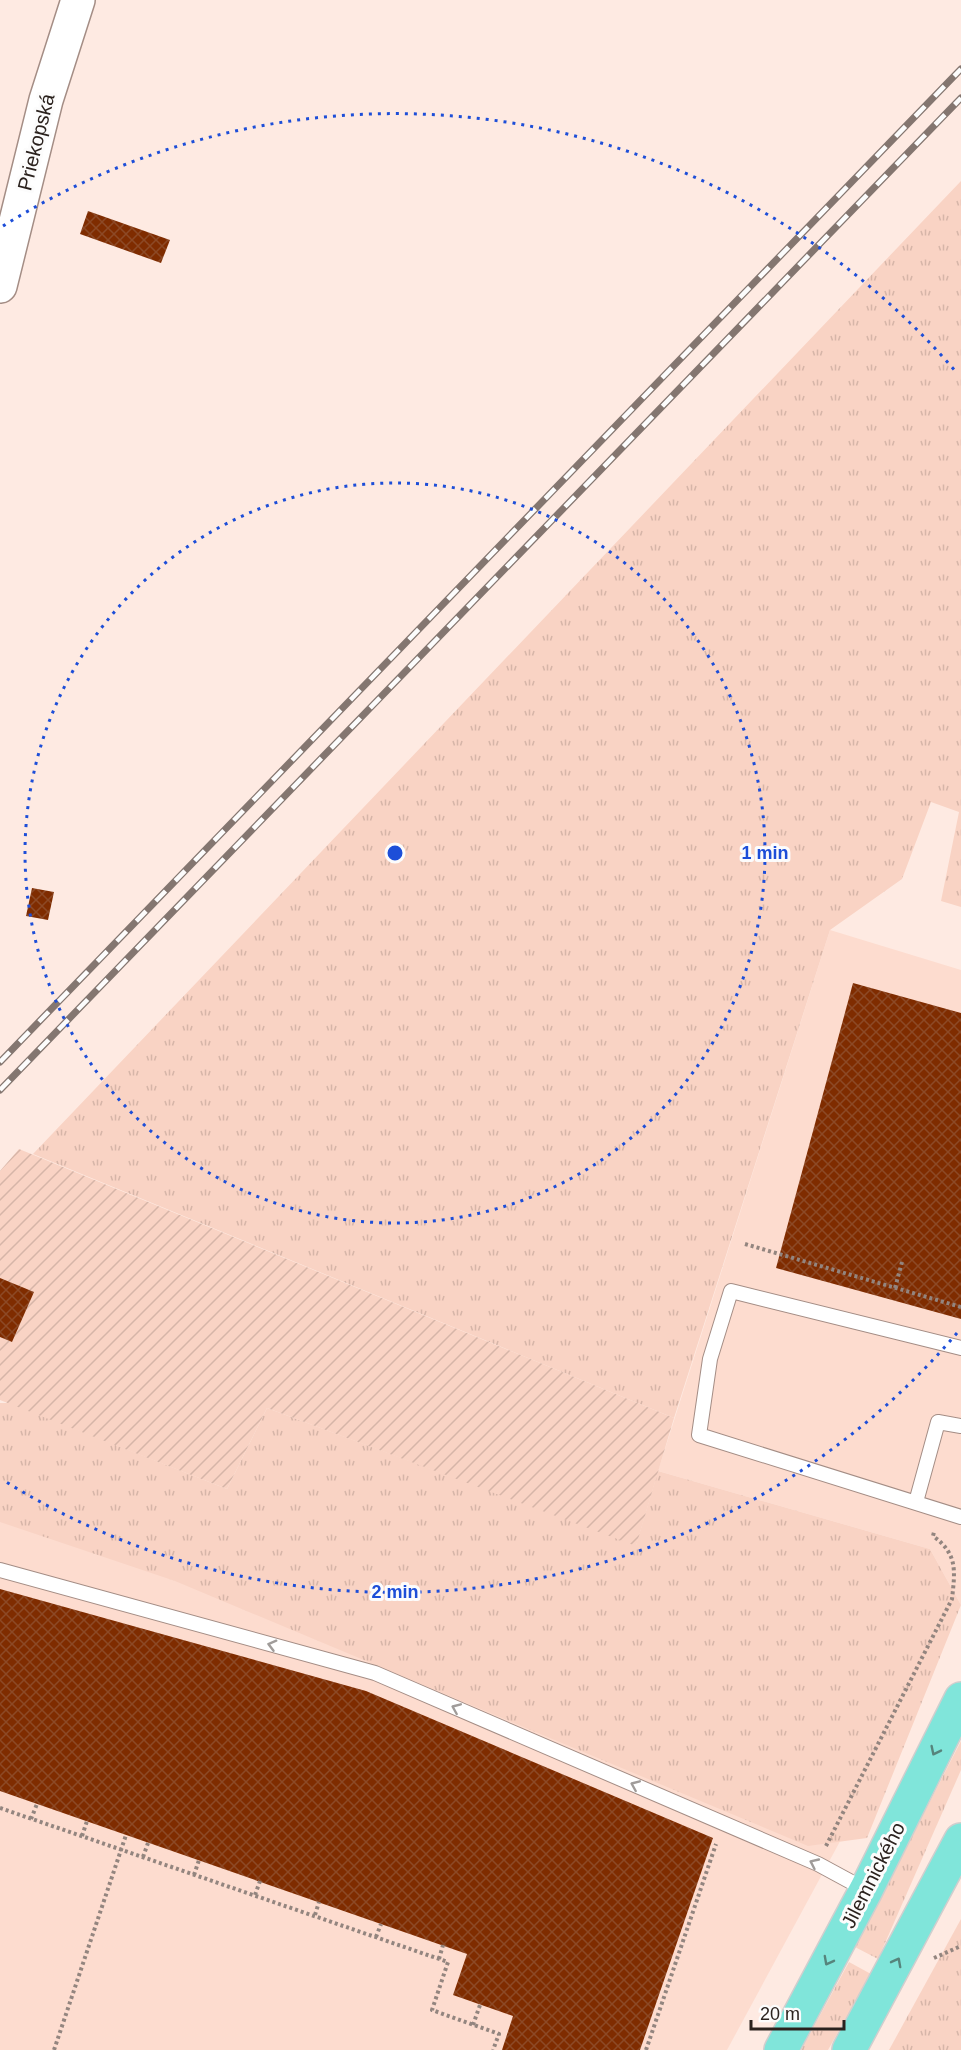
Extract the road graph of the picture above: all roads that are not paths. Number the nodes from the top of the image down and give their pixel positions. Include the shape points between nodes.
1 (78, 0) edge
2 (0, 286) edge
3 (961, 1348) edge
4 (961, 1426) edge
5 (916, 1502) junction
6 (960, 1518) edge
7 (0, 1570) edge
8 (961, 1699) edge
9 (961, 1840) edge
10 (866, 1890) junction
11 (781, 2050) edge
12 (849, 2050) edge

1 - 2 street, Priekopská via 46,100
3 - 5 lane via 731,1291 710,1359 699,1435
4 - 5 lane via 938,1422
5 - 6 lane
10 -> 7 lane via 818,1864 375,1673
8 -> 10 main road, Jilemnického
12 -> 9 main road
10 -> 11 main road, Jilemnického

